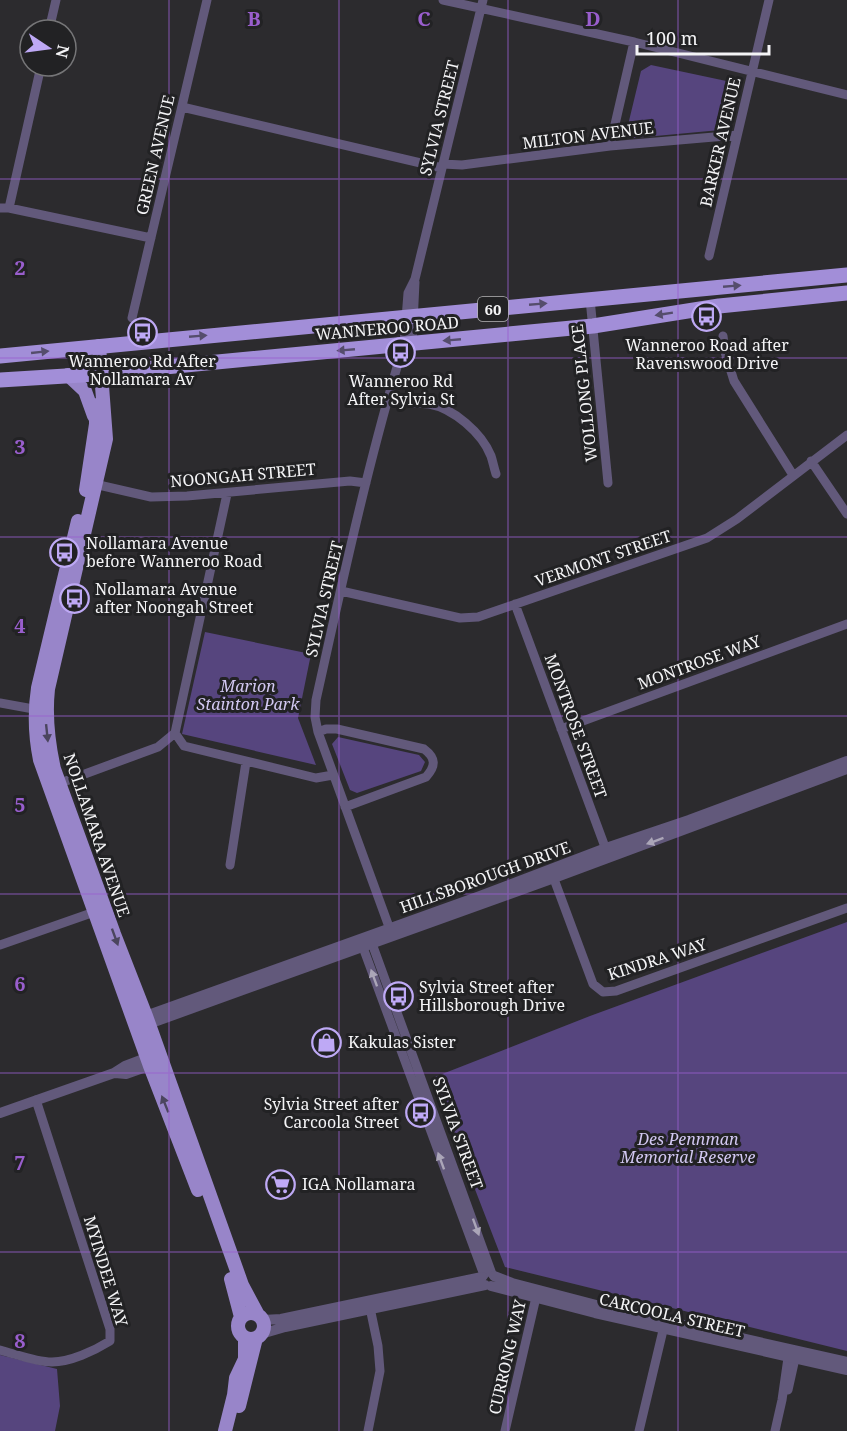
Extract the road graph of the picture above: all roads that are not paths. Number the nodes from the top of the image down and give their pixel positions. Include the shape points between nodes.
1 (56, 0) edge
2 (207, 0) edge
3 (443, 0) edge
4 (769, 0) edge
5 (482, 4) edge
6 (52, 18) edge
7 (634, 42) junction
8 (752, 72) junction
9 (38, 78) edge
10 (847, 95) edge
11 (182, 107) junction
12 (737, 135) junction
13 (610, 146) junction
14 (442, 166) junction
15 (4, 208) edge
16 (151, 238) junction
17 (709, 256) dead end
18 (847, 275) edge
19 (847, 293) edge
20 (590, 299) junction
21 (409, 317) junction
22 (132, 318) dead end
23 (592, 326) junction
24 (723, 336) dead end
25 (408, 344) junction
26 (96, 346) junction
27 (0, 356) edge
28 (397, 367) dead end
29 (131, 370) junction
30 (98, 373) junction
31 (68, 375) junction
32 (0, 380) edge
33 (387, 399) junction
34 (105, 404) junction
35 (96, 424) junction
36 (847, 435) edge
37 (811, 461) junction
38 (496, 474) dead end
39 (793, 475) junction
40 (366, 483) junction
41 (608, 483) dead end
42 (92, 484) junction
43 (227, 494) junction
44 (847, 514) edge
45 (341, 591) junction
46 (515, 604) junction
47 (847, 624) edge
48 (0, 704) edge
49 (40, 710) junction
50 (561, 729) junction
51 (318, 732) junction
52 (175, 733) junction
53 (847, 760) edge
54 (246, 762) junction
55 (847, 769) edge
56 (333, 775) junction
57 (55, 785) junction
58 (345, 807) junction
59 (607, 853) junction
60 (230, 865) dead end
61 (552, 874) junction
62 (847, 908) edge
63 (99, 910) junction
64 (391, 932) junction
65 (366, 941) junction
66 (0, 945) edge
67 (141, 1022) junction
68 (154, 1059) junction
69 (36, 1100) junction
70 (0, 1113) edge
71 (221, 1239) junction
72 (488, 1279) junction
73 (537, 1293) junction
74 (369, 1305) junction
75 (241, 1317) junction
76 (664, 1324) junction
77 (257, 1329) junction
78 (0, 1350) edge
79 (792, 1353) junction
80 (847, 1362) edge
81 (847, 1370) edge
82 (225, 1431) edge
83 (233, 1431) edge
84 (368, 1431) edge
85 (505, 1431) edge
86 (639, 1431) edge
87 (775, 1431) edge

1 - 6 street
2 - 11 street, GREEN AVENUE
3 - 5 street
4 - 8 street, BARKER AVENUE
5 - 7 street
5 - 14 street, SYLVIA STREET
7 - 8 street
7 - 13 street
8 - 10 street
8 - 12 street, BARKER AVENUE
9 - 15 street
11 - 14 street, MILTON AVENUE
11 - 16 street, GREEN AVENUE
12 - 13 street, MILTON AVENUE
12 - 17 street, BARKER AVENUE
13 - 14 street, MILTON AVENUE
14 - 21 street, SYLVIA STREET via 415,279 408,293
15 - 16 street
16 - 22 street, GREEN AVENUE
20 -> 18 highway, WANNEROO ROAD / 60
19 -> 23 highway, WANNEROO ROAD / 60 via 719,306
21 -> 20 highway, WANNEROO ROAD / 60
20 - 23 street, WOLLONG PLACE
21 - 25 street, SYLVIA STREET
26 -> 21 highway, WANNEROO ROAD / 60
23 -> 25 highway, WANNEROO ROAD / 60
23 - 41 street, WOLLONG PLACE
24 - 39 street via 734,381
25 -> 29 highway, WANNEROO ROAD / 60
27 -> 26 highway, WANNEROO ROAD / 60
26 - 30 main road, NOLLAMARA AVENUE
28 - 33 street, SYLVIA STREET
29 - 30 highway, WANNEROO ROAD / 60
29 - 34 main road via 112,382
30 - 31 highway, WANNEROO ROAD / 60
30 - 34 main road, NOLLAMARA AVENUE
30 - 35 main road, NOLLAMARA AVENUE
31 - 32 highway, WANNEROO ROAD / 60
31 - 35 main road via 88,396
33 - 38 street via 442,407 455,413 483,443
33 - 40 street, SYLVIA STREET
34 - 42 main road, NOLLAMARA AVENUE via 106,439
35 - 42 main road, NOLLAMARA AVENUE
36 - 37 street, VERMONT STREET
37 - 39 street, VERMONT STREET
37 - 44 street
39 - 46 street, VERMONT STREET via 707,538
40 - 43 street, NOONGAH STREET via 350,481
40 - 45 street, SYLVIA STREET
42 - 43 street, NOONGAH STREET via 151,496
42 - 49 main road, NOLLAMARA AVENUE via 48,689
43 - 52 street
45 - 46 street, VERMONT STREET via 460,618 478,617
45 - 51 street, SYLVIA STREET via 316,700
46 - 50 street, MONTROSE STREET
47 - 50 street, MONTROSE WAY
48 - 49 street
49 - 57 main road, NOLLAMARA AVENUE via 34,724 40,760
50 - 59 street, MONTROSE STREET
51 - 56 street, SYLVIA STREET
51 - 58 street via 337,729 424,749 434,762 426,777
52 - 54 street via 184,746
52 - 57 street via 158,747
53 - 59 street, HILLSBOROUGH DRIVE
54 - 56 street via 316,778
54 - 60 street
55 -> 59 street, HILLSBOROUGH DRIVE via 696,826
56 - 58 street, SYLVIA STREET
57 - 63 main road, NOLLAMARA AVENUE
58 - 64 street, SYLVIA STREET
59 - 61 street, HILLSBOROUGH DRIVE
61 - 62 street, KINDRA WAY via 593,984 603,992 616,992
61 - 64 street, HILLSBOROUGH DRIVE via 480,896
63 - 66 street
63 - 67 main road, NOLLAMARA AVENUE
64 - 65 street, HILLSBOROUGH DRIVE
65 - 67 street, HILLSBOROUGH DRIVE
65 - 72 street, SYLVIA STREET
67 - 68 main road, NOLLAMARA AVENUE
68 - 69 street via 126,1074 114,1073
68 - 71 main road, NOLLAMARA AVENUE
69 - 70 street
69 - 78 street, MYINDEE WAY via 110,1329 110,1341 63,1361 49,1362
71 - 75 main road, NOLLAMARA AVENUE
71 - 77 main road, NOLLAMARA AVENUE
72 - 73 street, CARCOOLA STREET via 508,1292
72 - 74 street, CARCOOLA STREET
73 - 76 street, CARCOOLA STREET
73 - 85 street, CURRONG WAY
74 - 77 street, CARCOOLA STREET
74 - 84 street via 380,1371
75 - 77 main road via 248,1313
75 - 77 main road, NOLLAMARA AVENUE via 240,1334
76 - 79 street, CARCOOLA STREET
76 - 86 street
77 - 82 main road via 236,1378
77 - 83 main road
79 - 80 street, CARCOOLA STREET
79 - 81 street, CARCOOLA STREET
79 - 87 street

